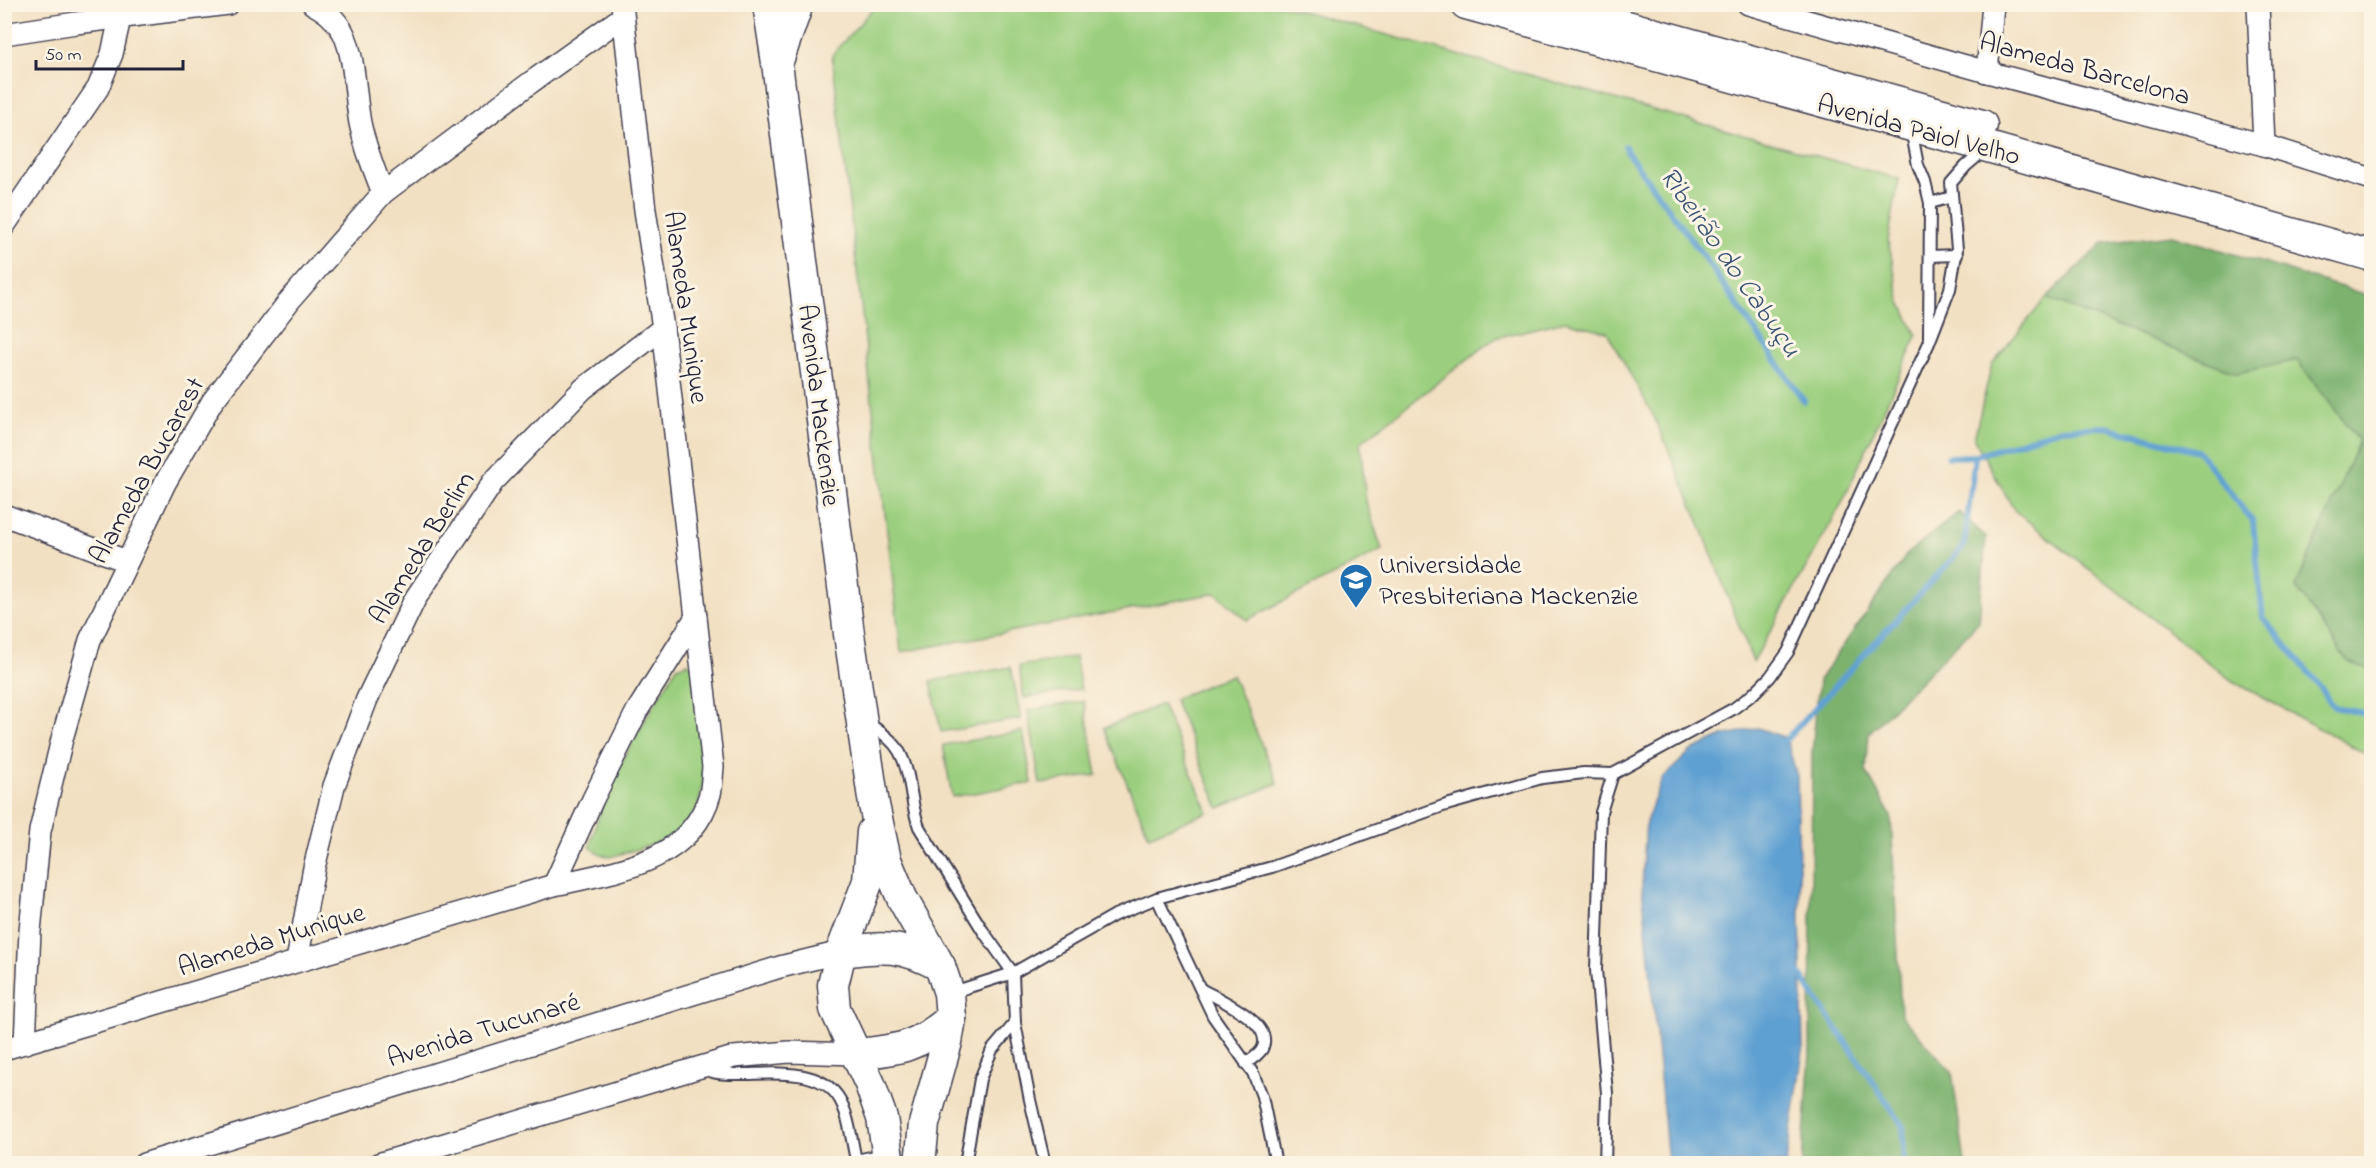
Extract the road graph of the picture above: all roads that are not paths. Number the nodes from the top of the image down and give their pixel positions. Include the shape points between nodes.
1 (228, 4) edge
2 (313, 4) edge
3 (768, 4) edge
4 (798, 4) edge
5 (1466, 4) edge
6 (1548, 4) edge
7 (1748, 4) edge
8 (1993, 4) edge
9 (2258, 4) edge
10 (622, 11) edge
11 (120, 18) junction
12 (4, 34) edge
13 (777, 63) junction
14 (1987, 72) junction
15 (1910, 126) junction
16 (2264, 145) junction
17 (1988, 147) junction
18 (2372, 179) edge
19 (383, 193) junction
20 (1952, 197) junction
21 (1930, 203) junction
22 (4, 226) edge
23 (2372, 236) edge
24 (1957, 255) junction
25 (1930, 256) junction
26 (2372, 256) edge
27 (663, 328) junction
28 (1929, 343) junction
29 (4, 515) edge
30 (126, 561) junction
31 (696, 617) junction
32 (861, 718) junction
33 (1613, 774) junction
34 (874, 805) junction
35 (554, 885) junction
36 (1156, 898) junction
37 (841, 952) junction
38 (297, 961) junction
39 (1013, 973) junction
40 (1200, 989) junction
41 (946, 992) junction
42 (1015, 1023) junction
43 (25, 1043) junction
44 (4, 1049) edge
45 (856, 1054) junction
46 (1246, 1064) junction
47 (702, 1066) junction
48 (888, 1158) edge
49 (856, 1162) edge
50 (144, 1164) edge
51 (378, 1164) edge
52 (920, 1164) edge
53 (965, 1164) edge
54 (1045, 1164) edge
55 (1276, 1164) edge
56 (1605, 1164) edge

1 - 11 street
2 - 19 street via 330,13 343,33 368,154
3 - 13 main road, Avenida Mackenzie
4 - 13 main road
5 - 15 main road, Avenida Paiol Velho
6 - 23 main road, Avenida Paiol Velho
7 - 14 street, Alameda Barcelona
8 - 14 street
9 - 16 street
10 - 19 street, Alameda Bucarest
10 - 27 street, Alameda Munique
11 - 12 street
11 - 22 street via 112,54 98,88
13 - 32 main road, Avenida Mackenzie
14 - 16 street, Alameda Barcelona
15 - 17 main road, Avenida Paiol Velho
15 - 21 lane
16 - 18 street, Alameda Barcelona
17 - 20 lane via 1953,180
17 - 26 main road, Avenida Paiol Velho
19 - 30 street, Alameda Bucarest via 290,300 212,402
20 - 21 lane
20 - 24 lane
21 - 25 lane
24 - 25 lane
24 - 28 lane via 1950,290
25 - 28 lane
27 - 31 street, Alameda Munique
27 - 38 street, Alameda Berlim via 583,389 493,482 415,600 367,699 334,786
28 - 33 lane via 1788,652 1770,677 1733,709
29 - 30 street
30 - 43 street, Alameda Bucarest via 90,640 40,831
31 - 35 street via 637,711
31 - 35 street, Alameda Munique via 713,767 710,794 695,827 679,844 656,858
32 - 34 main road, Avenida Mackenzie
32 - 39 lane via 898,750 920,828
33 - 36 lane via 1542,778 1443,806 1272,867
33 - 56 lane via 1601,812 1596,970 1606,1093
34 - 37 main road, Avenida Mackenzie via 868,881
34 - 41 main road, Avenida Mackenzie via 886,860
35 - 38 street, Alameda Munique
36 - 39 lane via 1115,915
36 - 40 lane
37 - 41 main road via 876,947 916,953
37 - 45 main road, Avenida Mackenzie via 832,985 835,1009
37 - 50 street, Avenida Tucunaré via 780,966
38 - 43 street, Alameda Munique
39 - 41 lane
39 - 42 lane
40 - 46 lane via 1213,1016
40 - 46 lane via 1251,1018 1261,1029 1265,1039 1263,1050
41 - 45 main road via 934,1034 908,1046
41 - 52 main road via 947,1042 924,1124
42 - 53 lane via 992,1050 980,1079
42 - 54 lane
43 - 44 street, Alameda Munique
45 - 47 street via 762,1053
45 - 48 main road, Avenida Mackenzie via 882,1118
46 - 55 lane via 1263,1095
47 - 49 lane via 715,1073 801,1074 826,1084 843,1105
47 - 51 street
48 - 49 lane

